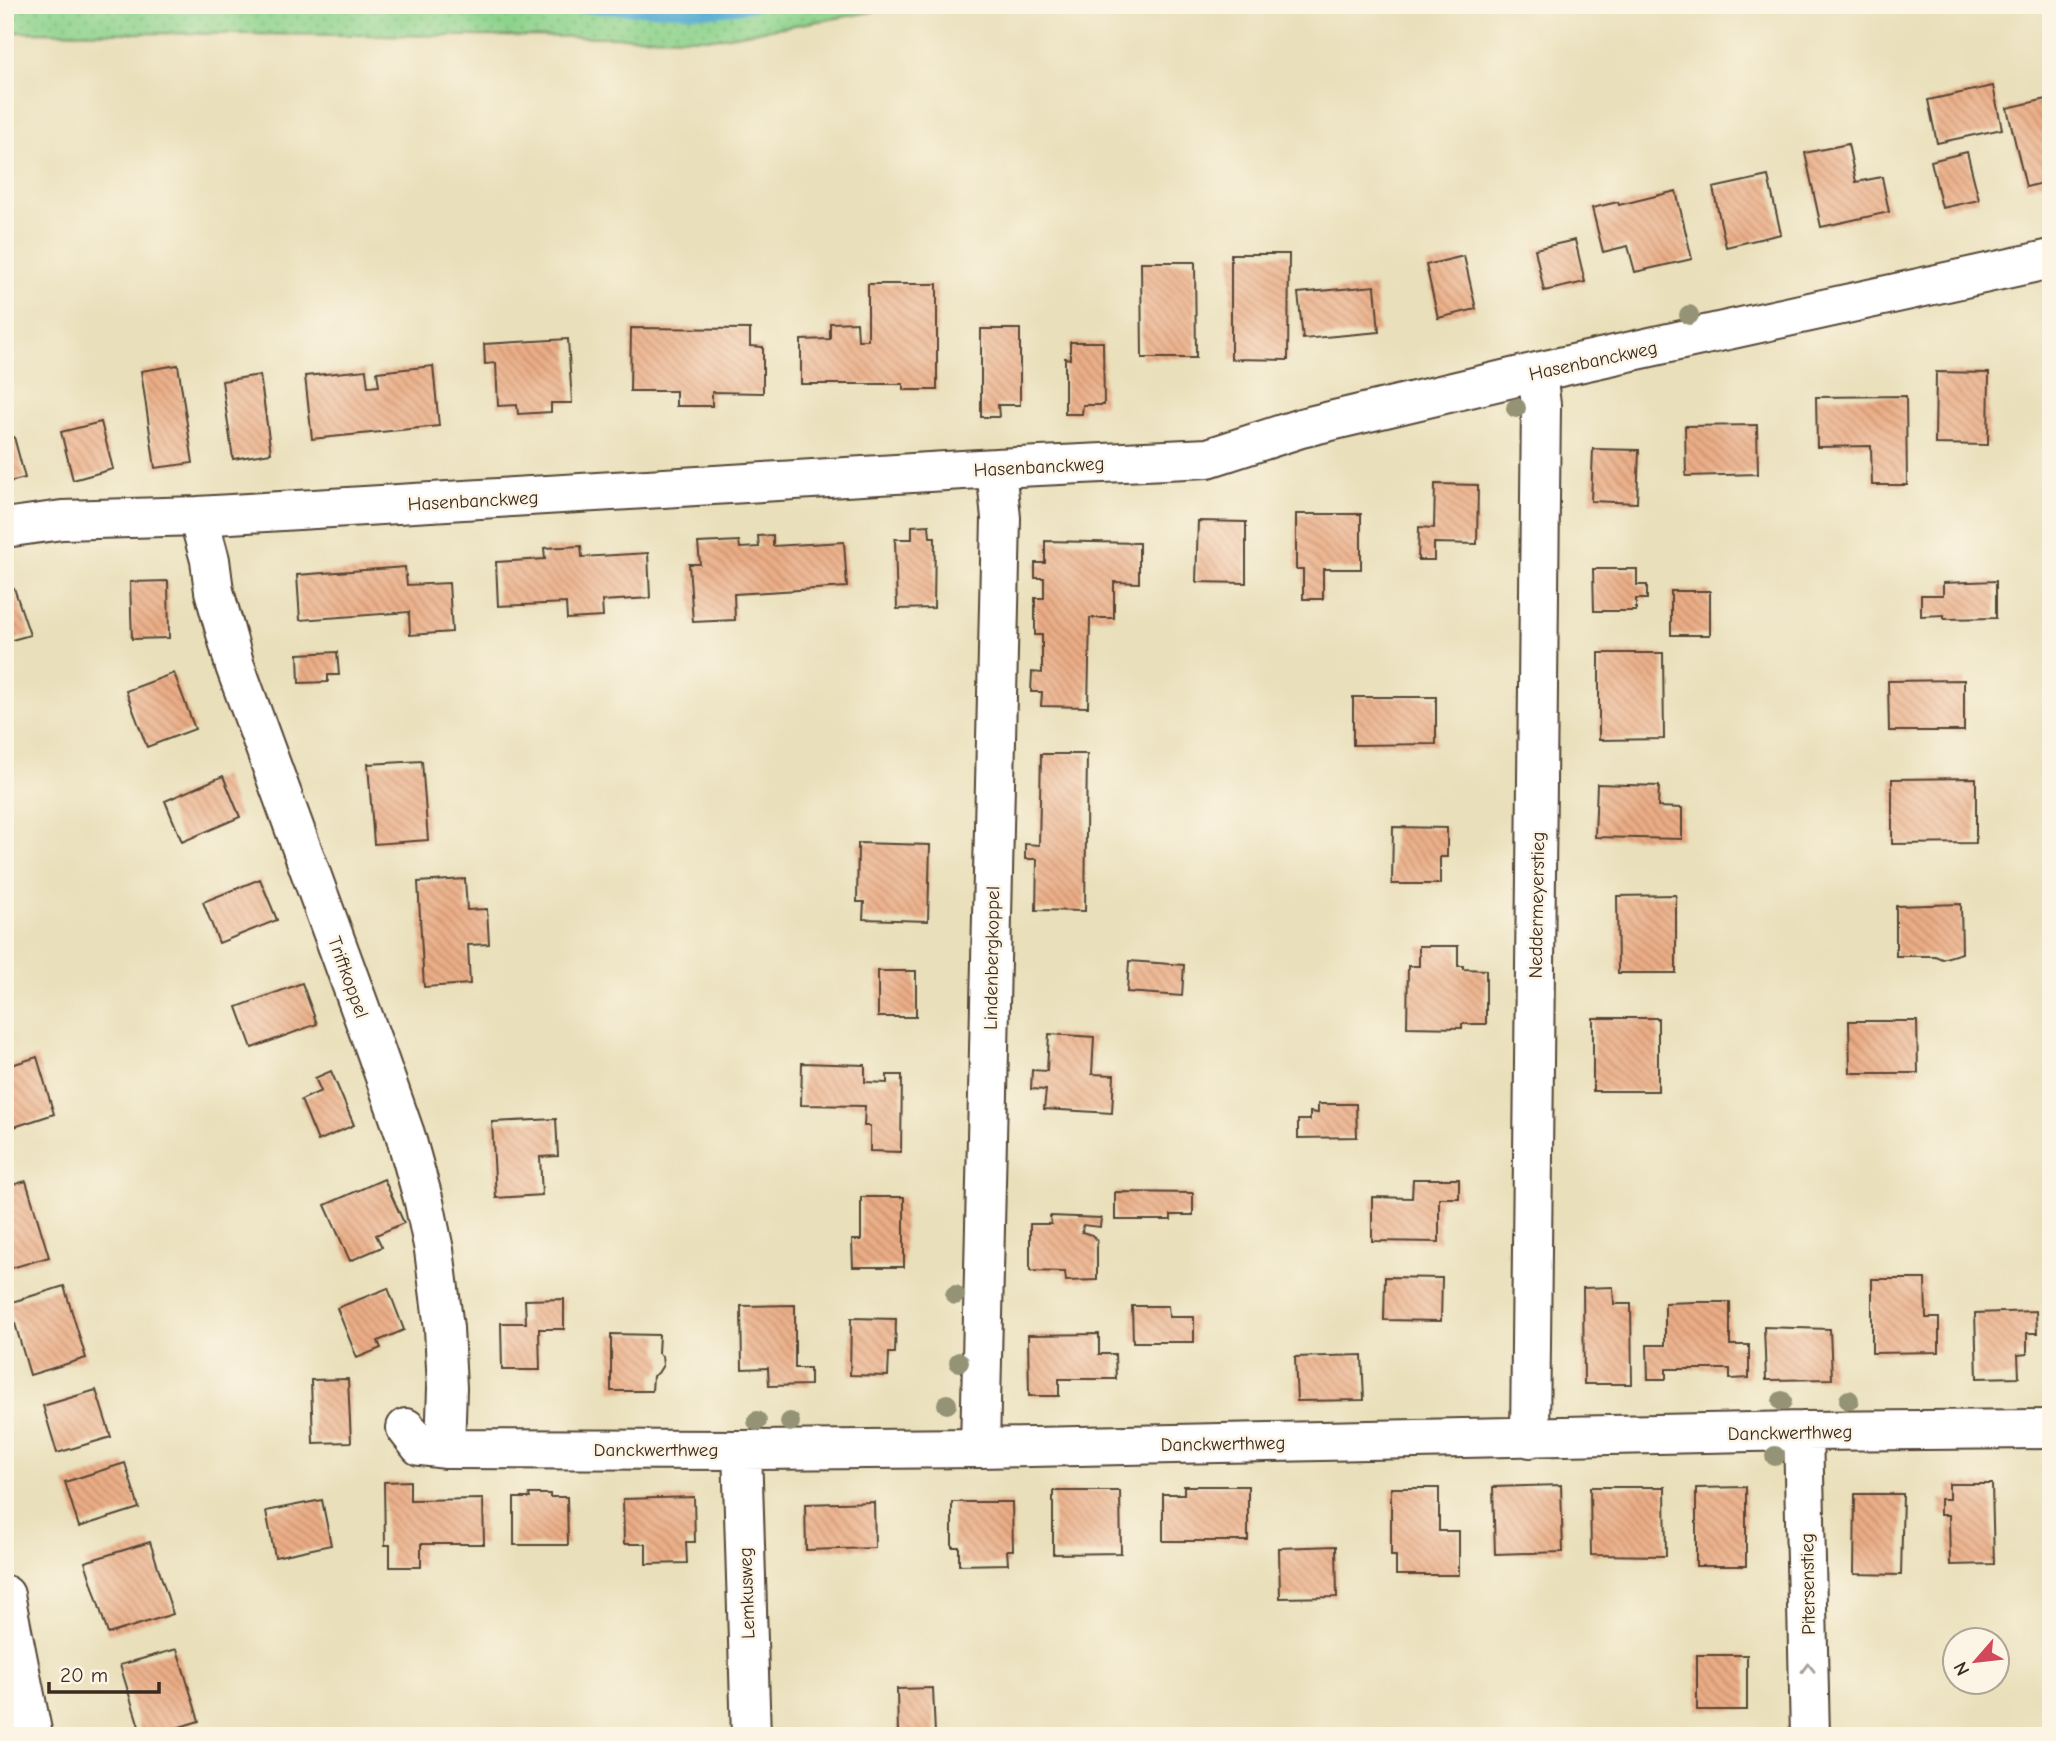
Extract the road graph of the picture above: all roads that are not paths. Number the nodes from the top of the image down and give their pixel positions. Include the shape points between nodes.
1 (2051, 259) edge
2 (1537, 372) junction
3 (996, 468) junction
4 (198, 516) junction
5 (5, 528) edge
6 (405, 1428) dead end
7 (2051, 1429) edge
8 (1803, 1431) junction
9 (1530, 1438) junction
10 (980, 1448) junction
11 (445, 1449) junction
12 (742, 1450) junction
13 (5, 1595) edge
14 (33, 1736) edge
15 (751, 1736) edge
16 (1810, 1736) edge

1 - 2 street, Hasenbanckweg
2 - 3 street, Hasenbanckweg via 1301,428 1208,458
2 - 9 street, Neddermeyerstieg via 1541,405
3 - 4 street, Hasenbanckweg
3 - 10 street, Lindenbergkoppel via 1001,518
4 - 5 street, Hasenbanckweg via 62,520
4 - 11 street, Triftkoppel via 235,666 374,1046 424,1202 444,1328
6 - 11 street, Danckwerthweg via 420,1446
7 - 8 street, Danckwerthweg
8 - 9 street, Danckwerthweg
16 -> 8 street, Pitersenstieg
9 - 10 street, Danckwerthweg
10 - 12 street, Danckwerthweg
11 - 12 street, Danckwerthweg
12 - 15 street, Lemkusweg
13 - 14 street

